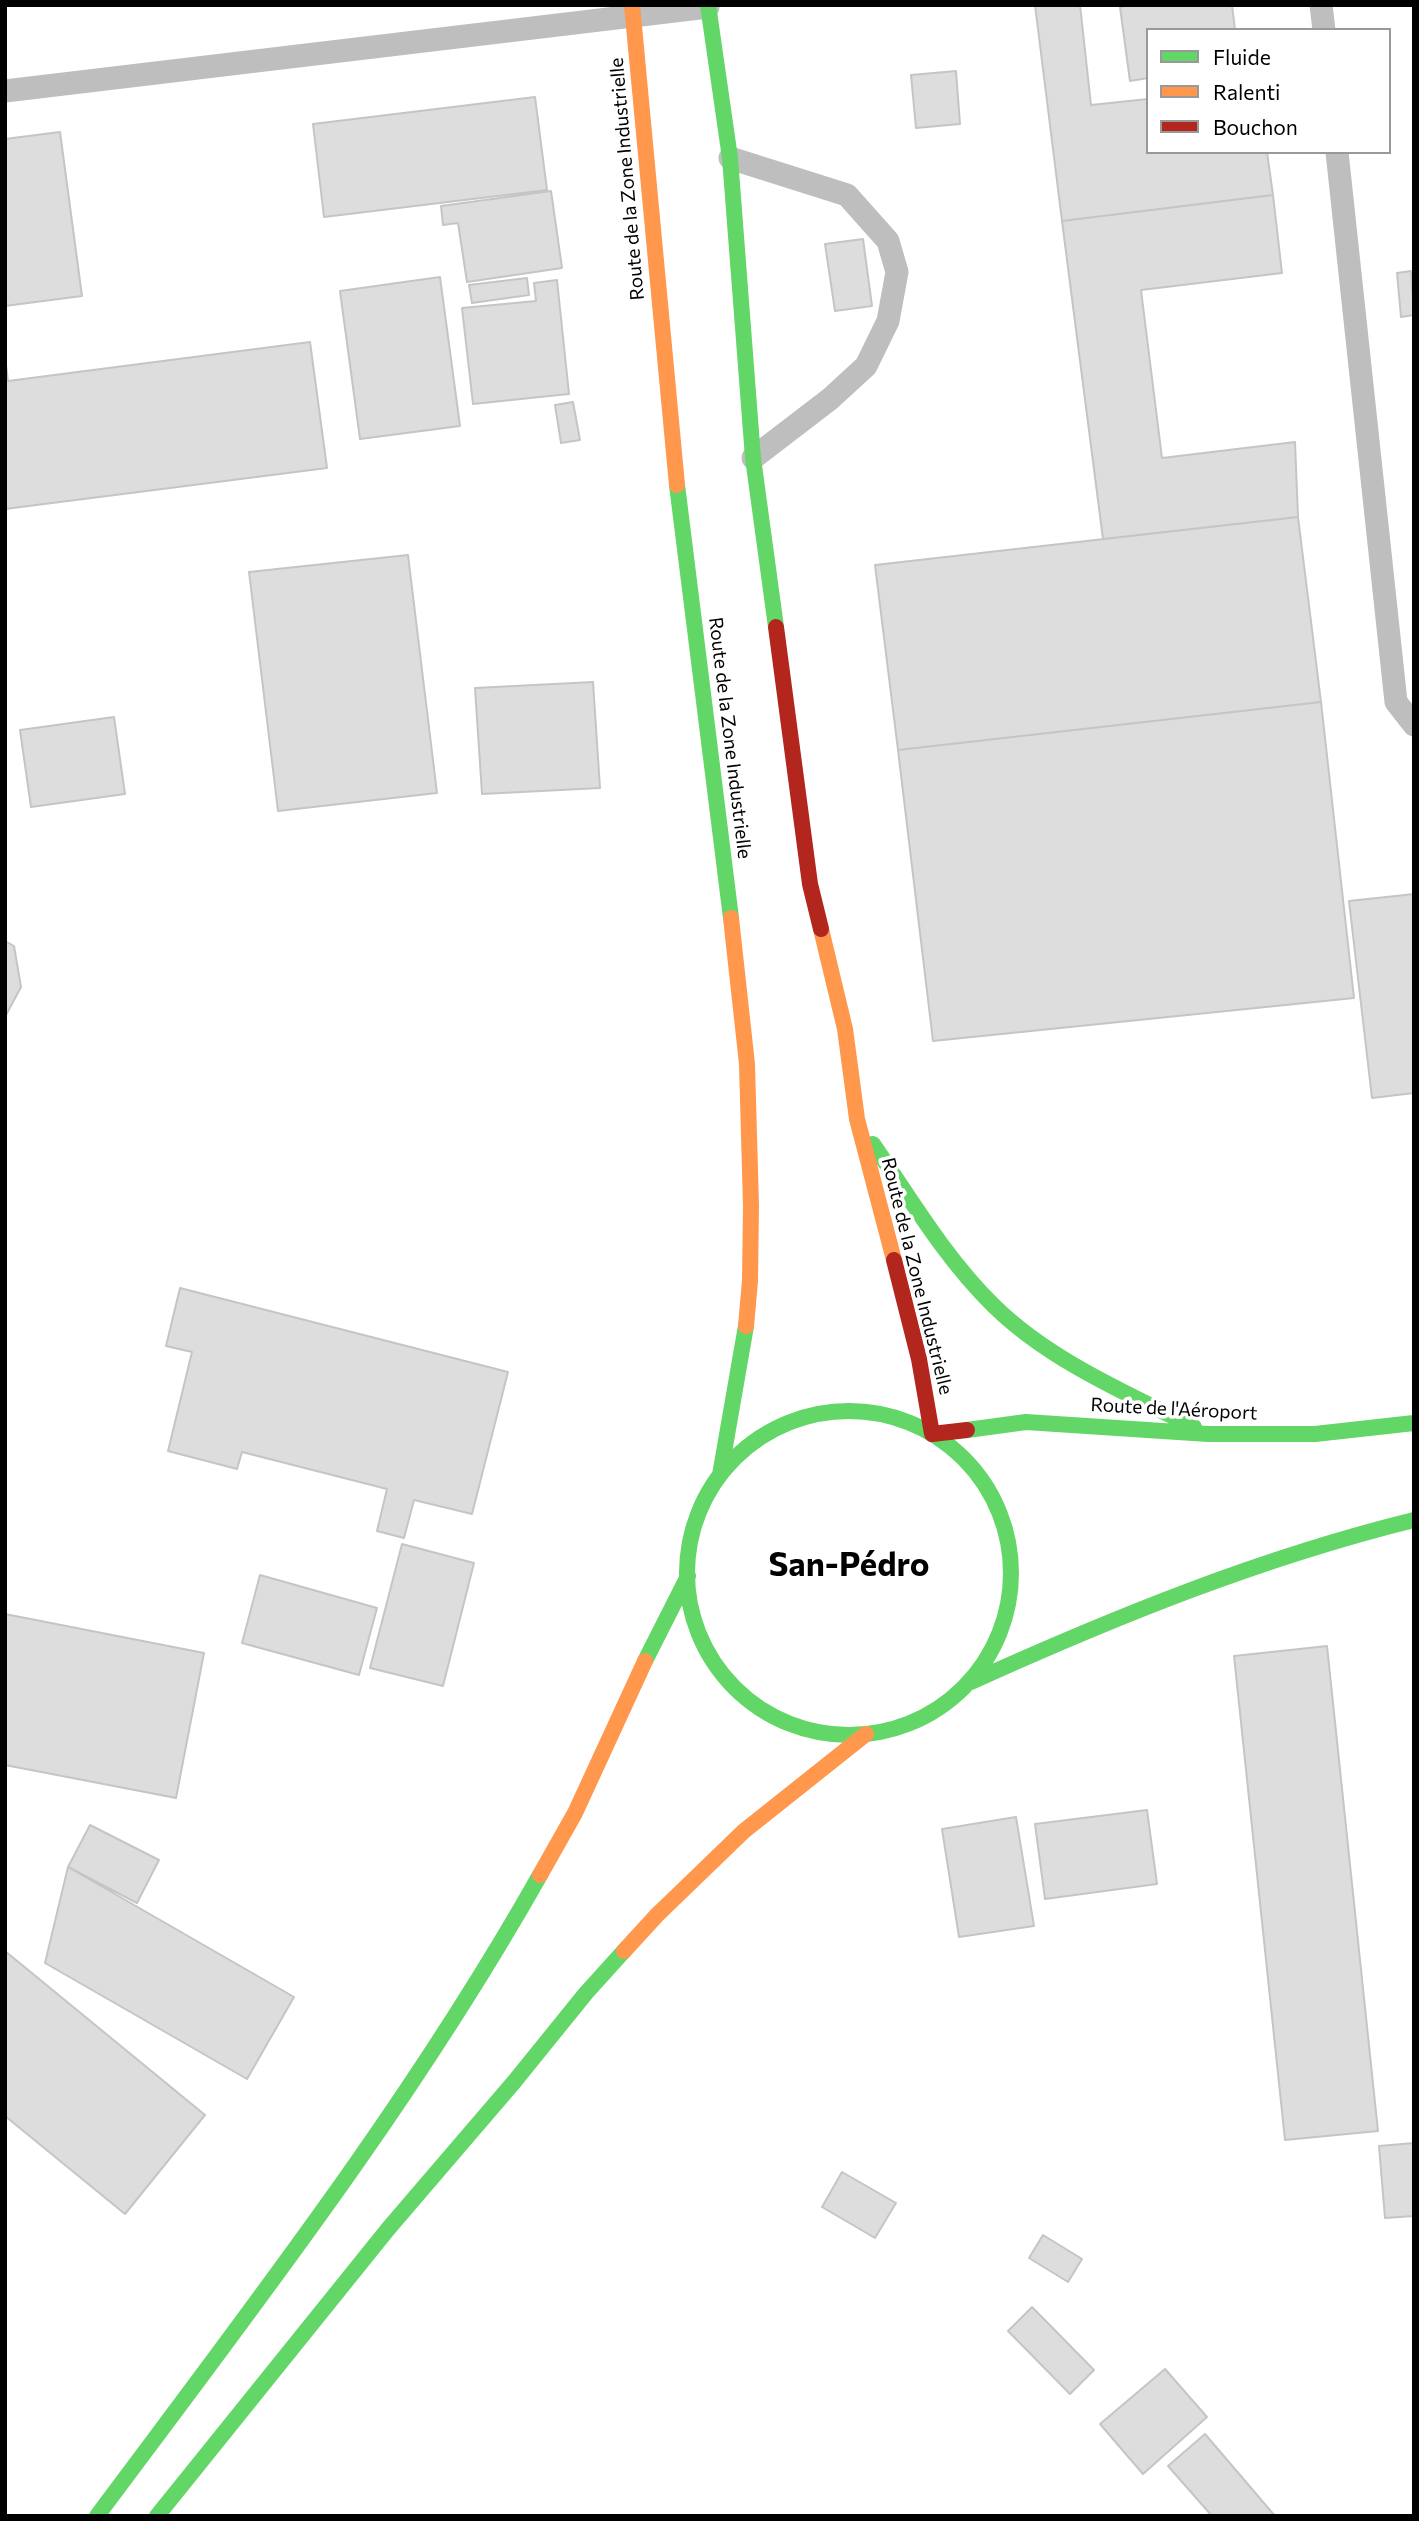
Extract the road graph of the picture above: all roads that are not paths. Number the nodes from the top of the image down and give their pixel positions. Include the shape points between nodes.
1 (1321, 5) edge
2 (708, 6) edge
3 (633, 10) edge
4 (1324, 28) edge
5 (5, 91) edge
6 (1337, 154) edge
7 (730, 159) junction
8 (753, 458) junction
9 (1414, 725) edge
10 (857, 1119) junction
11 (1414, 1423) edge
12 (932, 1434) junction
13 (1208, 1434) junction
14 (720, 1475) junction
15 (1414, 1520) edge
16 (688, 1576) junction
17 (969, 1683) junction
18 (866, 1734) junction
19 (97, 2516) edge
20 (158, 2516) edge

1 - 4 lane
2 - 3 lane
2 - 7 main road, Route de la Zone Industrielle
3 - 5 lane
3 - 14 main road, Route de la Zone Industrielle via 674,457 747,1064 750,1281 745,1341
6 - 9 lane via 1396,702
7 - 8 main road, Route de la Zone Industrielle
7 - 8 lane via 847,195 888,241 897,272 888,321 866,366
8 - 10 main road, Route de la Zone Industrielle via 810,884 845,1029
10 - 12 main road, Route de la Zone Industrielle via 919,1359
10 - 13 main road via 976,1289 1022,1331 1114,1387
11 - 13 main road, Route de l'Aéroport via 1315,1434
12 - 13 main road, Route de l'Aéroport via 1026,1422
12 - 14 main road via 877,1414 818,1414 763,1435
12 - 17 main road via 980,1477 1007,1535 1012,1567 1002,1629
14 - 16 main road via 695,1523
15 - 17 main road via 1266,1560 1098,1624
16 - 18 main road via 691,1605 704,1643 732,1683 754,1703 807,1729
16 - 19 main road via 575,1813 451,2022 337,2193
17 - 18 main road via 922,1718
18 - 20 main road via 744,1831 657,1915 586,1993 387,2229

